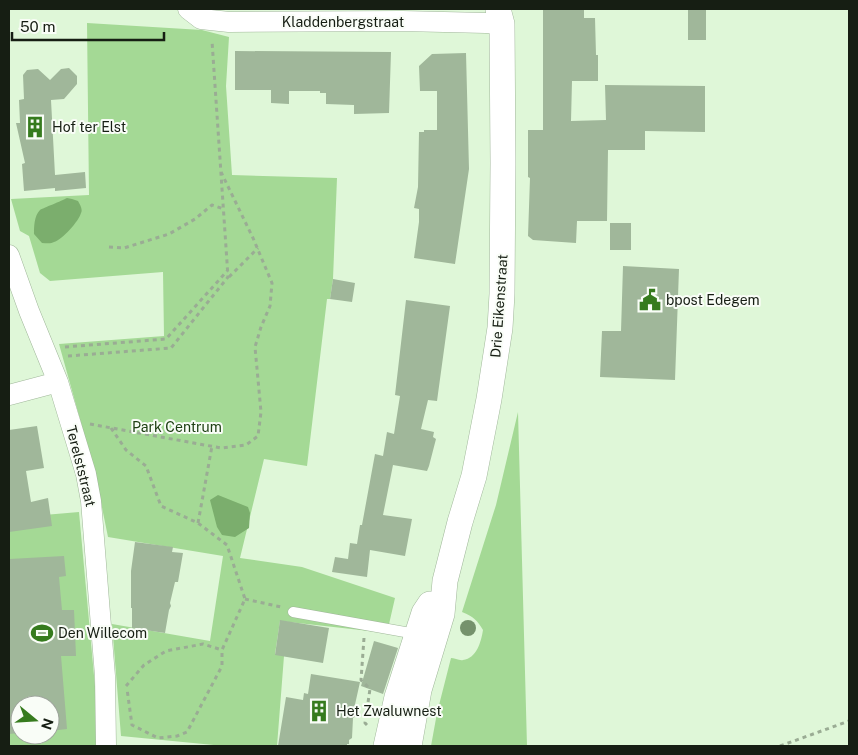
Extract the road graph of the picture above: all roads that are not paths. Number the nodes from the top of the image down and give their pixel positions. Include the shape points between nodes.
1 (188, 9) edge
2 (504, 14) edge
3 (9, 255) edge
4 (58, 382) junction
5 (9, 395) edge
6 (445, 581) junction
7 (293, 612) road end
8 (417, 634) junction
9 (394, 744) edge
10 (106, 746) edge

1 - 2 street, Kladdenbergstraat via 201,19 229,22 486,23
2 - 6 street, Drie Eikenstraat via 500,328 474,476
3 - 4 street, Terelststraat
4 - 5 street
4 - 10 street, Terelststraat via 91,501 105,688
6 - 8 street, Drie Eikenstraat via 424,613
6 - 9 street, Drie Eikenstraat via 442,614 419,690
7 - 8 lane
8 - 9 street, Drie Eikenstraat via 397,697

